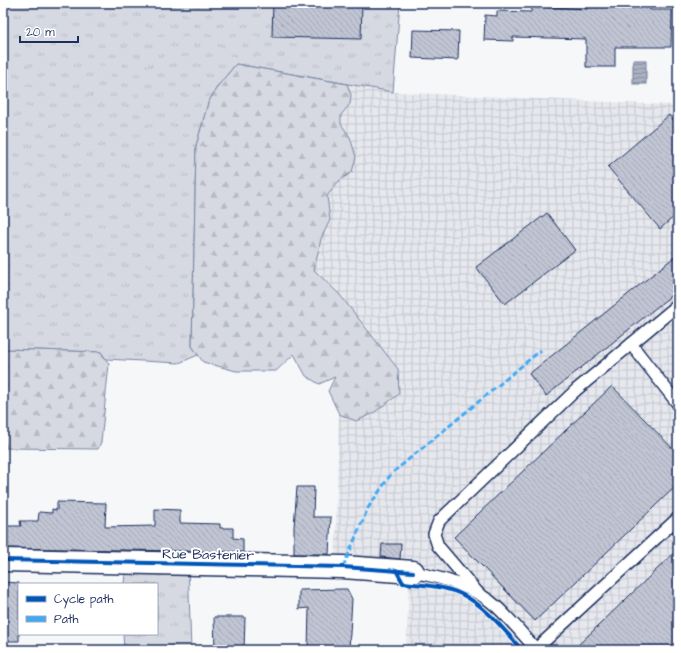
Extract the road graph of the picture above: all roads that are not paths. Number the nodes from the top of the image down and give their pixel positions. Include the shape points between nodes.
1 (678, 305) edge
2 (631, 344) junction
3 (678, 404) edge
4 (678, 518) edge
5 (3, 560) edge
6 (413, 572) joint
7 (478, 593) junction
8 (536, 650) edge

1 - 2 lane
2 - 3 lane
2 - 7 lane via 576,390 439,521 434,534 438,546
4 - 8 lane
5 - 6 street, Rue Bastenier via 343,567
6 - 7 lane via 444,579
7 - 8 lane via 497,607

